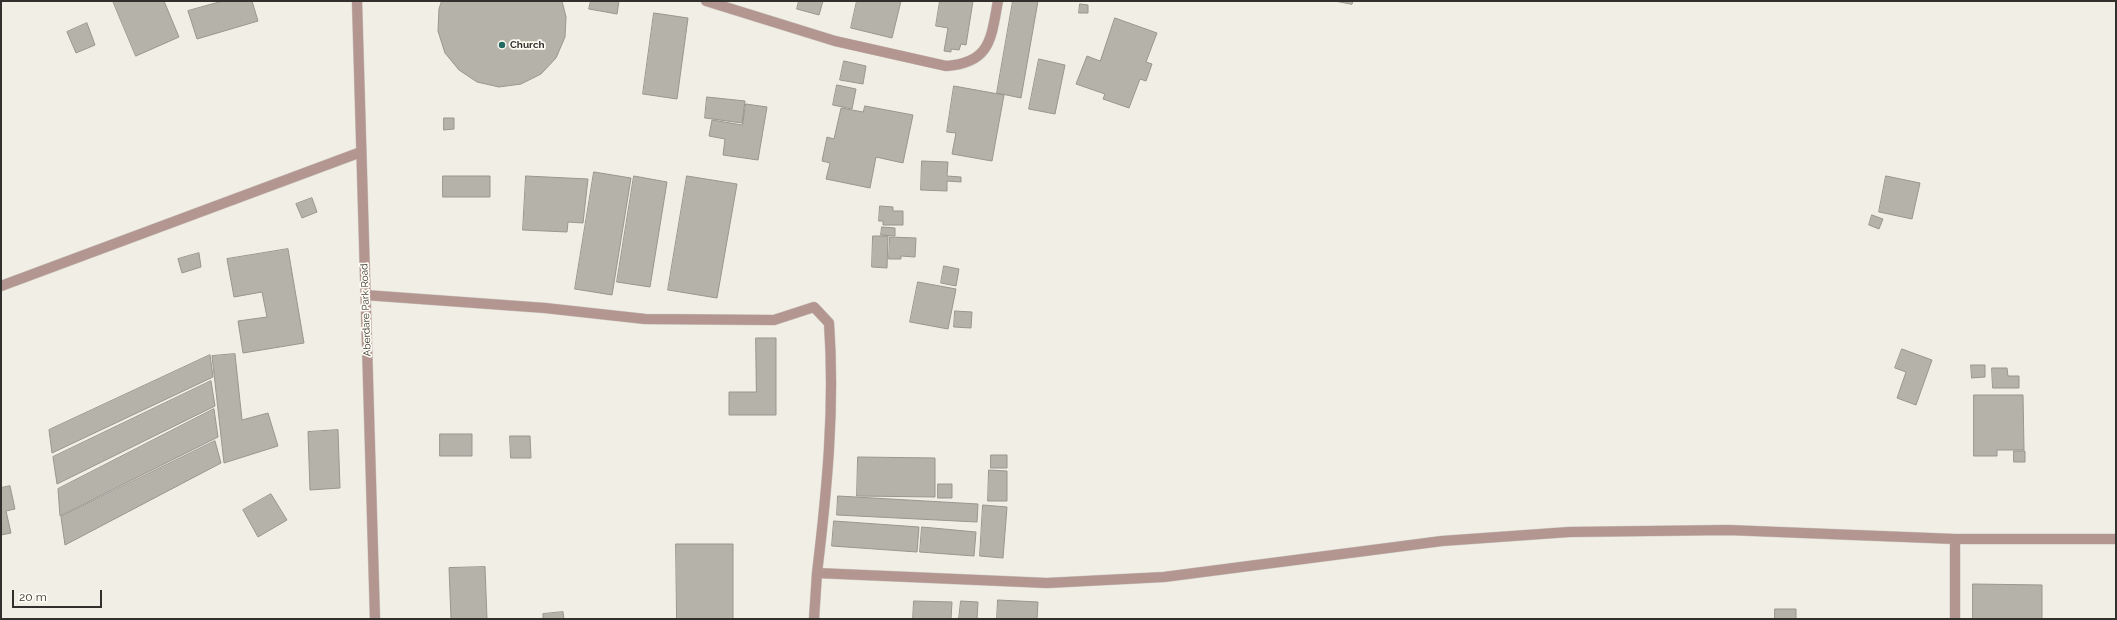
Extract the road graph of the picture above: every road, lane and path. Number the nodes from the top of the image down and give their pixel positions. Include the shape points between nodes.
1 (357, 1) edge
2 (706, 1) edge
3 (998, 1) edge
4 (361, 152) junction
5 (1, 286) edge
6 (365, 295) junction
7 (1955, 539) junction
8 (2116, 539) edge
9 (817, 573) junction
10 (375, 619) edge
11 (814, 619) edge
12 (1955, 619) edge

1 - 4 street, Aberdare Park Road
2 - 3 street via 835,41 946,66 963,65 980,56 991,38
4 - 5 street
4 - 6 street, Aberdare Park Road
6 - 9 street via 545,308 644,319 774,320 814,307 829,323 832,360 826,496
6 - 10 street, Aberdare Park Road
7 - 8 street
7 - 9 street via 1728,530 1569,532 1442,541 1164,577 1047,583
7 - 12 street
9 - 11 street

